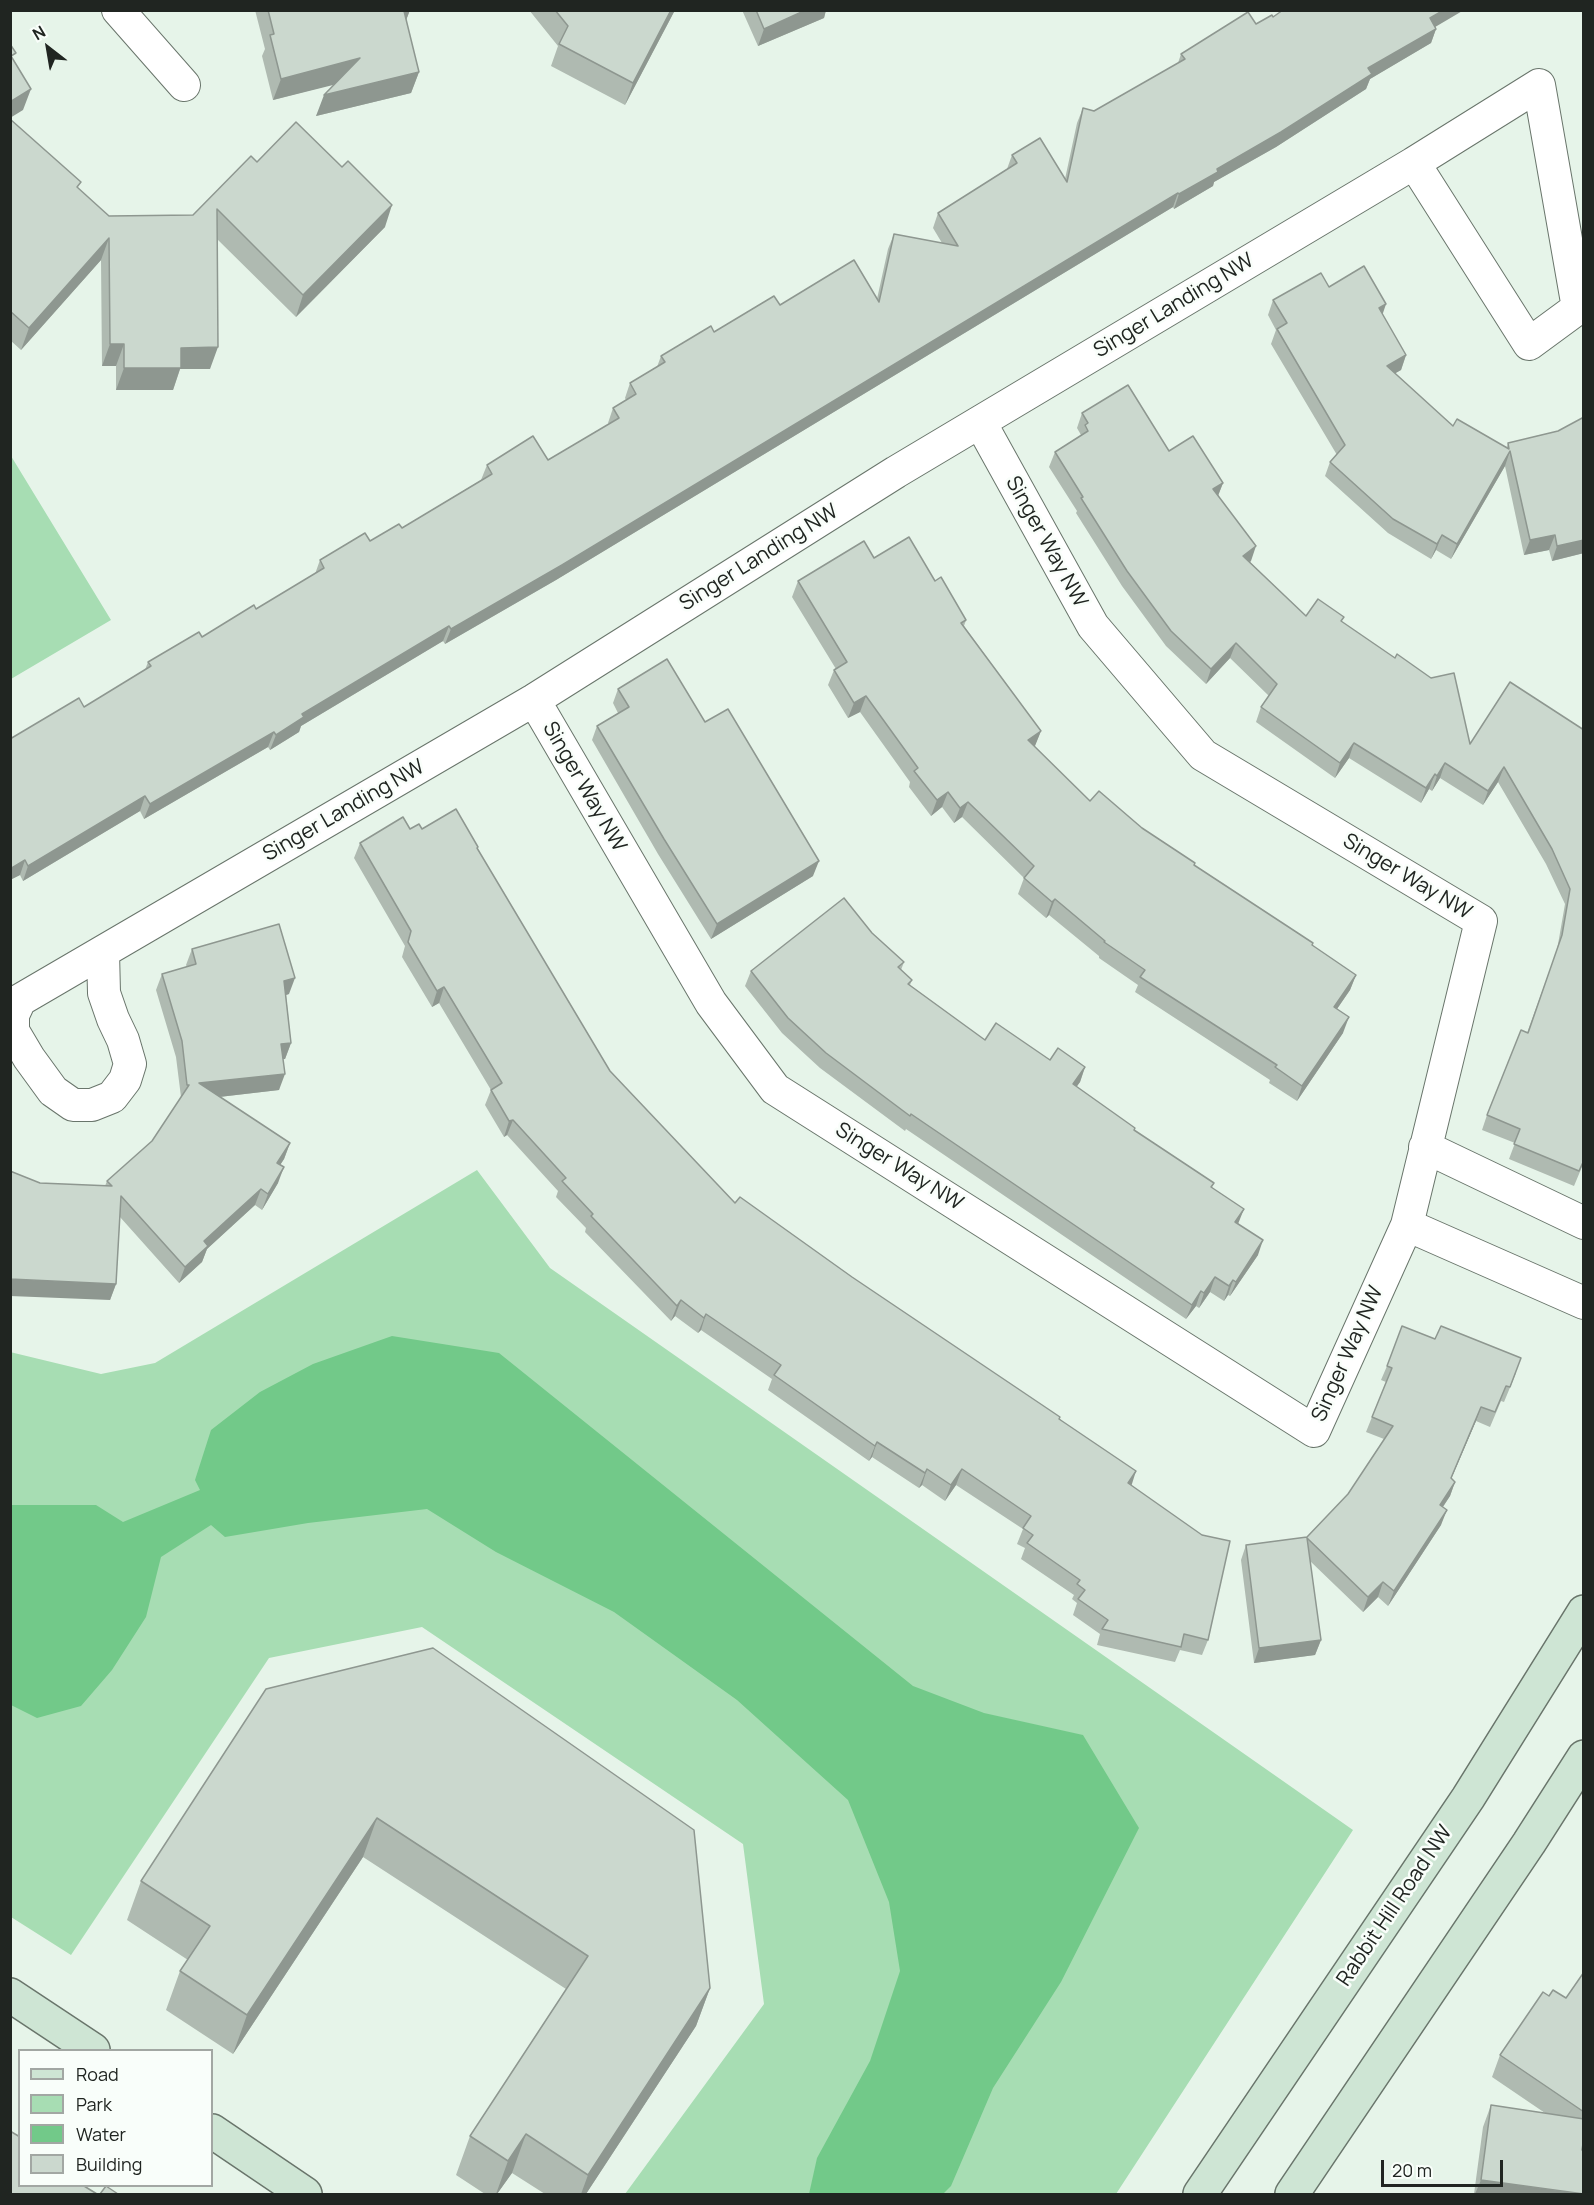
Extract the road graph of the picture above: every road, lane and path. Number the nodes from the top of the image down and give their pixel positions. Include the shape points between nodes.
1 (118, 10) edge
2 (184, 85) dead end
3 (1414, 163) junction
4 (980, 422) junction
5 (534, 700) junction
6 (103, 952) junction
7 (1425, 1148) junction
8 (1584, 1223) edge
9 (1407, 1225) junction
10 (1584, 1303) edge
11 (1584, 1612) edge
12 (1584, 1756) edge
13 (10, 1995) edge
14 (91, 2049) edge
15 (213, 2132) edge
16 (305, 2194) edge
17 (1200, 2194) edge
18 (1292, 2194) edge

1 - 2 street
3 - 3 street, Singer Landing NW via 1539,85 1578,308 1529,344
3 - 4 street, Singer Landing NW
4 - 5 street, Singer Landing NW
4 - 7 street, Singer Way NW via 1093,626 1203,755 1481,921
5 - 6 street, Singer Landing NW
5 - 9 street, Singer Way NW via 711,1003 775,1089 1314,1431
6 - 6 street, Singer Landing NW via 20,1000 12,1015 13,1031 29,1058 53,1091 73,1105 92,1105 112,1097 125,1080 130,1064 104,993
7 - 8 street
7 - 9 street, Singer Way NW
9 - 10 street
11 - 17 main road, Rabbit Hill Road NW via 1468,1798
12 - 18 main road
13 - 14 main road
15 - 16 main road

